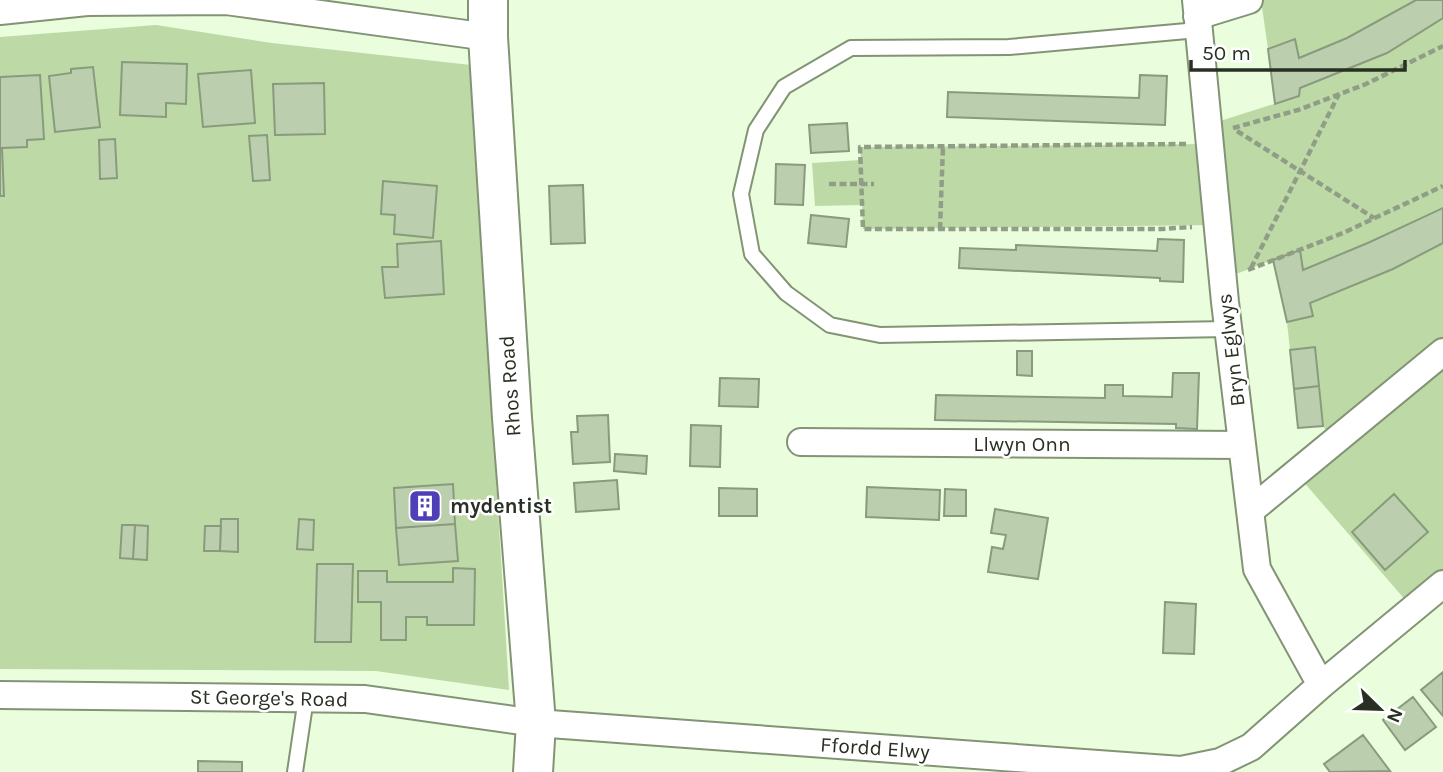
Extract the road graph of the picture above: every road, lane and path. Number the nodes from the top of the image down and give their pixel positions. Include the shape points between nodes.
1 (1249, 0) edge
2 (0, 11) edge
3 (1197, 15) edge
4 (488, 19) edge
5 (1443, 46) edge
6 (1340, 94) junction
7 (1217, 136) junction
8 (943, 146) junction
9 (1300, 171) junction
10 (829, 184) dead end
11 (862, 184) junction
12 (874, 184) dead end
13 (1443, 186) edge
14 (1375, 218) junction
15 (1217, 225) junction
16 (940, 229) junction
17 (1251, 268) junction
18 (1223, 279) junction
19 (1228, 330) junction
20 (1443, 352) edge
21 (801, 442) dead end
22 (1242, 446) junction
23 (1250, 511) junction
24 (1443, 584) edge
25 (1321, 685) junction
26 (0, 695) edge
27 (306, 698) junction
28 (536, 723) junction
29 (295, 772) edge
30 (533, 772) edge

1 - 3 street
2 - 4 street via 87,2 226,1
3 - 7 street, Bryn Eglwys
3 - 19 lane via 1009,47 851,48 784,87 756,130 741,194 752,254 786,293 830,325 880,335
4 - 28 main road, Rhos Road
5 - 6 path
6 - 7 path
6 - 9 path
7 - 8 path
7 - 9 path
7 - 15 street, Bryn Eglwys
8 - 11 path via 860,147
8 - 16 path
9 - 14 path
9 - 17 path
10 - 11 path
11 - 12 path
11 - 16 path via 863,229
13 - 14 path
14 - 17 path
15 - 16 path
15 - 18 street, Bryn Eglwys
17 - 18 path
18 - 19 street, Bryn Eglwys
19 - 22 street, Bryn Eglwys
20 - 23 street
21 - 22 street, Llwyn Onn
22 - 23 street, Bryn Eglwys
23 - 25 street, Bryn Eglwys via 1258,569
24 - 25 street, Ffordd Elwy
25 - 28 street, Ffordd Elwy via 1251,747 1220,762 1181,770
26 - 27 street, St George's Road
27 - 28 street, St George's Road via 365,699
27 - 29 lane
28 - 30 main road, Rhos Road

